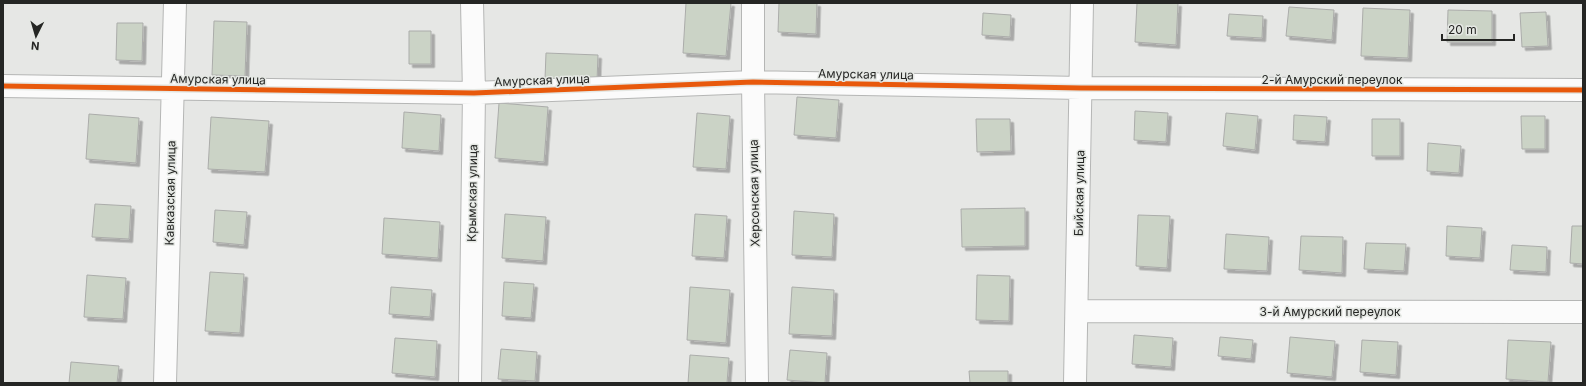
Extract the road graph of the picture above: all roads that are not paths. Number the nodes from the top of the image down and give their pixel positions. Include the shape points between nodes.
1 (175, 3) edge
2 (472, 3) edge
3 (753, 3) edge
4 (1082, 3) edge
5 (753, 82) junction
6 (3, 86) edge
7 (172, 88) junction
8 (1081, 88) junction
9 (1583, 90) edge
10 (474, 93) junction
11 (1077, 311) junction
12 (1583, 312) edge
13 (165, 383) edge
14 (470, 383) edge
15 (757, 383) edge
16 (1075, 383) edge

1 - 7 street, Кавказская улица
2 - 10 street, Крымская улица
3 - 5 street, Херсонская улица
4 - 8 street, Бийская улица
5 - 8 street, Амурская улица
5 - 10 street, Амурская улица
5 - 15 street, Херсонская улица
6 - 7 street, Амурская улица
7 - 10 street, Амурская улица
7 - 13 street, Кавказская улица
8 - 9 street, 2-й Амурский переулок
8 - 11 street, Бийская улица
10 - 14 street, Крымская улица
11 - 12 street, 3-й Амурский переулок
11 - 16 street, Бийская улица

